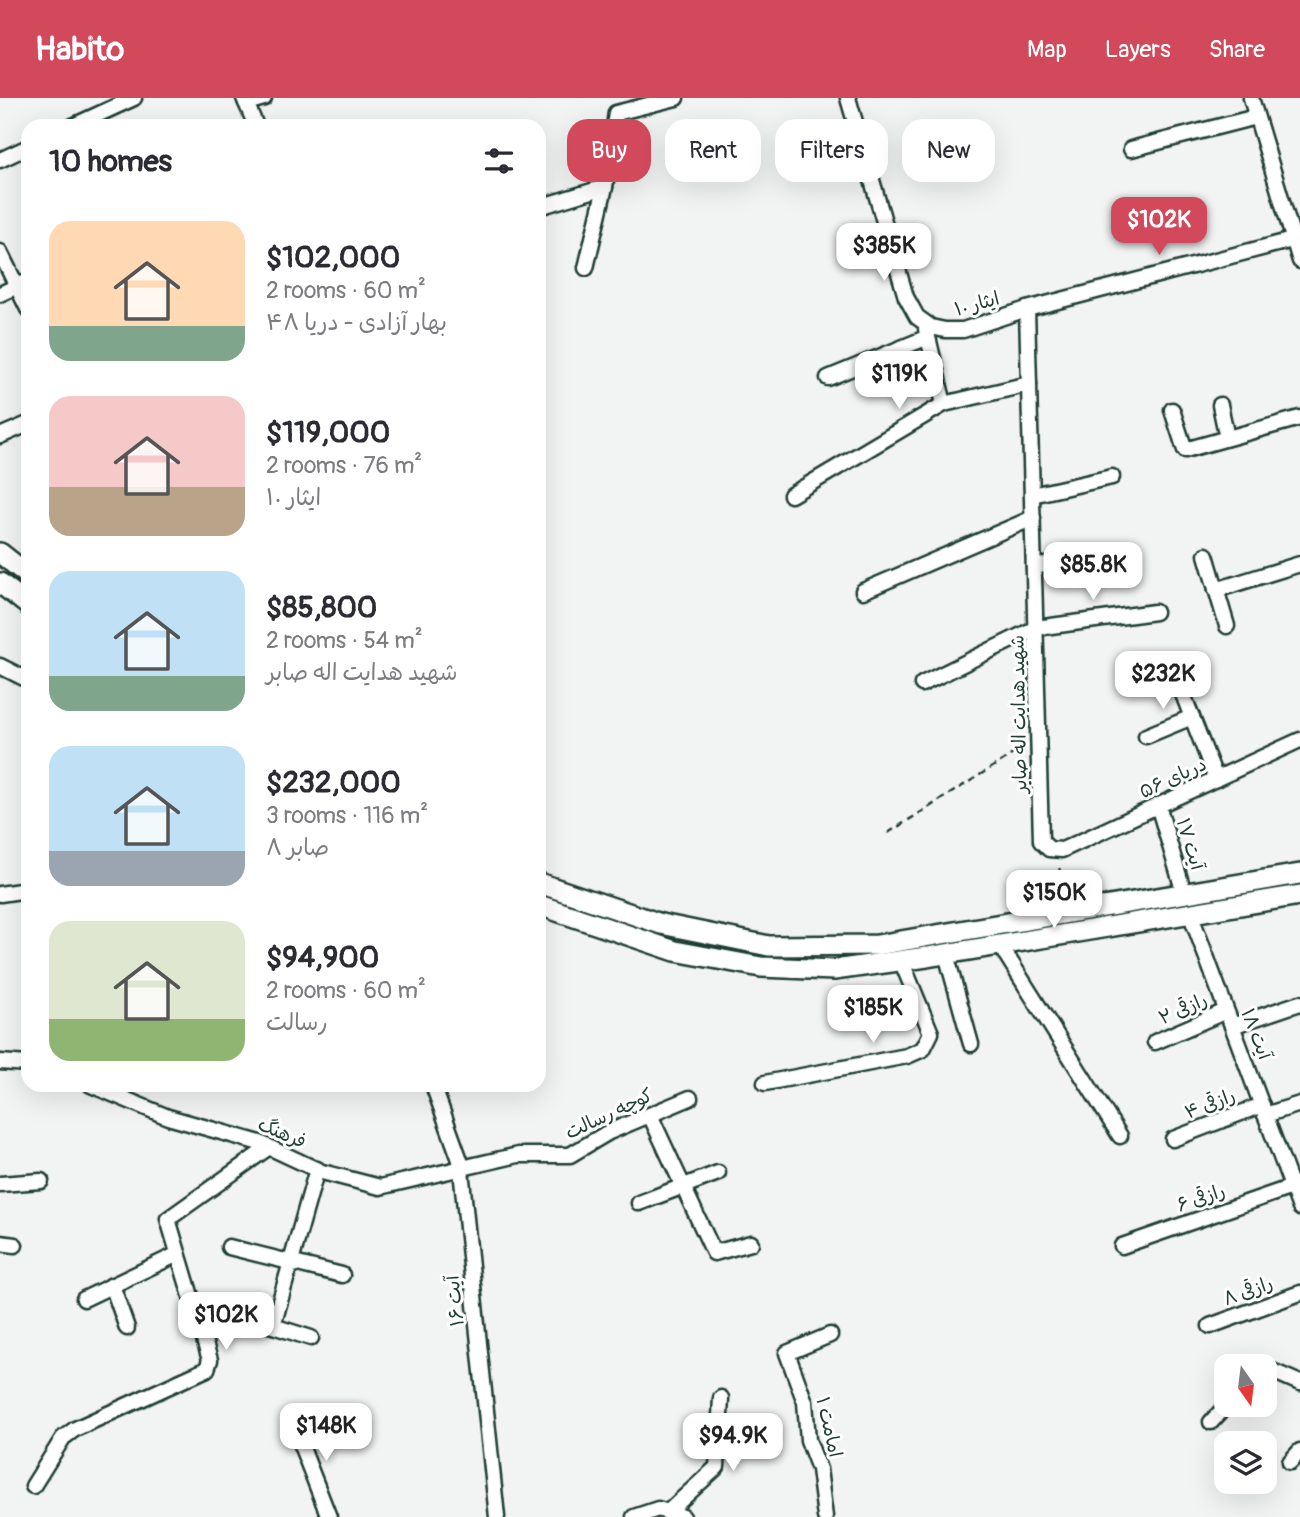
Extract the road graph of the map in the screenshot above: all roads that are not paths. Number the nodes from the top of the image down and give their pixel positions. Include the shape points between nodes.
1 (134, 98) edge
2 (264, 98) edge
3 (676, 98) edge
4 (848, 98) edge
5 (1251, 98) edge
6 (245, 101) edge
7 (1256, 117) junction
8 (88, 119) edge
9 (253, 119) edge
10 (1131, 149) dead end
11 (21, 150) edge
12 (0, 160) edge
13 (605, 187) junction
14 (546, 205) edge
15 (1296, 239) edge
16 (0, 252) edge
17 (1300, 261) edge
18 (586, 268) dead end
19 (21, 282) edge
20 (21, 284) edge
21 (0, 294) edge
22 (1027, 309) junction
23 (927, 331) junction
24 (828, 378) dead end
25 (1029, 384) junction
26 (944, 404) junction
27 (1220, 405) dead end
28 (1172, 410) dead end
29 (1300, 418) edge
30 (21, 427) edge
31 (0, 436) edge
32 (1227, 438) junction
33 (1112, 478) dead end
34 (791, 495) dead end
35 (1032, 495) junction
36 (1033, 518) junction
37 (1116, 552) dead end
38 (0, 553) edge
39 (1206, 555) dead end
40 (1300, 564) edge
41 (1034, 567) junction
42 (21, 570) edge
43 (0, 583) edge
44 (1216, 590) junction
45 (863, 591) dead end
46 (21, 600) edge
47 (1155, 612) dead end
48 (1227, 626) dead end
49 (1036, 628) junction
50 (0, 666) edge
51 (21, 676) edge
52 (922, 684) dead end
53 (1179, 684) dead end
54 (1192, 718) junction
55 (1146, 736) dead end
56 (1300, 740) edge
57 (1216, 779) junction
58 (1158, 806) junction
59 (1062, 850) joint
60 (1300, 874) edge
61 (546, 885) edge
62 (21, 891) edge
63 (1184, 893) junction
64 (0, 894) edge
65 (1300, 895) edge
66 (546, 907) edge
67 (1059, 913) junction
68 (1190, 913) junction
69 (1028, 919) junction
70 (1064, 934) junction
71 (1027, 940) junction
72 (1000, 945) junction
73 (946, 954) junction
74 (901, 960) junction
75 (1300, 1003) edge
76 (1226, 1011) junction
77 (1232, 1026) junction
78 (1155, 1042) dead end
79 (971, 1044) dead end
80 (0, 1062) edge
81 (21, 1064) edge
82 (765, 1083) dead end
83 (108, 1092) edge
84 (436, 1092) edge
85 (691, 1098) dead end
86 (1300, 1104) edge
87 (1264, 1110) junction
88 (650, 1115) junction
89 (1120, 1136) dead end
90 (1173, 1139) dead end
91 (269, 1147) junction
92 (461, 1168) junction
93 (317, 1169) junction
94 (718, 1173) dead end
95 (41, 1181) dead end
96 (0, 1184) edge
97 (683, 1186) junction
98 (1292, 1187) junction
99 (639, 1203) dead end
100 (1300, 1206) edge
101 (0, 1243) edge
102 (751, 1243) dead end
103 (15, 1245) dead end
104 (1122, 1246) dead end
105 (229, 1247) dead end
106 (178, 1254) junction
107 (290, 1264) junction
108 (342, 1275) dead end
109 (113, 1286) junction
110 (1300, 1293) edge
111 (84, 1299) dead end
112 (220, 1313) dead end
113 (273, 1326) junction
114 (1210, 1326) dead end
115 (127, 1328) dead end
116 (830, 1335) dead end
117 (311, 1338) dead end
118 (1278, 1373) edge
119 (1300, 1382) edge
120 (721, 1398) dead end
121 (1215, 1418) edge
122 (292, 1422) dead end
123 (1211, 1422) dead end
124 (33, 1486) dead end
125 (676, 1514) edge
126 (329, 1517) edge
127 (497, 1517) edge
128 (634, 1517) edge
129 (825, 1517) edge

1 - 8 street
2 - 6 street
3 - 13 street via 616,113
4 - 23 street via 906,297
5 - 7 street
6 - 9 street
7 - 10 street
7 - 15 street
11 - 12 street
13 - 14 street
13 - 18 street
15 - 17 street
15 - 22 street, ایثار ۱۰
16 - 19 street
20 - 21 street
22 - 23 street, ایثار ۱۰ via 963,330
22 - 25 street, شهید هدایت اله صابر
23 - 24 street
23 - 26 street
25 - 26 street
25 - 35 street, شهید هدایت اله صابر
26 - 34 street
27 - 32 street
28 - 32 street via 1185,450
29 - 32 street
30 - 31 street
33 - 35 street
35 - 36 street, شهید هدایت اله صابر
36 - 41 street, شهید هدایت اله صابر
36 - 45 street
37 - 41 street
38 - 42 main road
39 - 44 street
40 - 44 street
41 - 49 street, شهید هدایت اله صابر
43 - 46 main road
44 - 48 street
47 - 49 street
49 - 52 street
49 - 59 street, شهید هدایت اله صابر via 1041,841 1049,849
50 - 51 street
53 - 54 street
54 - 55 street
54 - 57 street
56 - 57 street, دریای ۵۶
57 - 58 street, دریای ۵۶
58 - 59 street, دریای ۵۶
58 - 63 street, آیت ۱۷
60 - 63 main road
61 - 69 main road via 661,924 769,946 877,945
62 - 64 street
63 - 67 main road
65 - 68 main road
66 - 74 main road via 675,951 761,967 834,970
67 - 69 main road
67 - 70 main road
68 - 70 main road
68 - 76 street, آیت ۱۸
69 - 71 main road via 1034,927
70 - 71 main road
71 - 72 main road
72 - 73 main road
72 - 89 street
73 - 74 main road
73 - 79 street
74 - 82 street via 931,1033 923,1049
75 - 77 street
76 - 77 street, آیت ۱۸
76 - 78 street, رازقی ۲
77 - 87 street, آیت ۱۸
80 - 81 street
83 - 91 street, فرهنگ
84 - 92 street, آیت ۱۶
85 - 88 street, کوچه رسالت
86 - 87 street, رازقی ۴
87 - 90 street, رازقی ۴
87 - 98 street, آیت ۱۸
88 - 92 street, کوچه رسالت via 570,1155 518,1154
88 - 97 street
91 - 93 street, فرهنگ
91 - 106 street via 168,1219
92 - 93 street, فرهنگ via 380,1187
92 - 127 street, آیت ۱۶
93 - 107 street
94 - 97 street
95 - 96 street
97 - 99 street
97 - 102 street via 714,1252
98 - 100 street, آیت ۱۸
98 - 104 street, رازقی ۶
101 - 103 street
105 - 107 street
106 - 109 street
106 - 124 street via 210,1360 207,1369 75,1429 63,1438
107 - 108 street
107 - 113 street
109 - 111 street
109 - 115 street
110 - 114 street, رازقی ۸
112 - 113 street
113 - 117 street
116 - 129 street, امامت ۱ via 787,1353 805,1402 808,1440 819,1469
118 - 119 street
120 - 125 street via 717,1467
121 - 123 street
122 - 126 street
125 - 128 street via 658,1509

